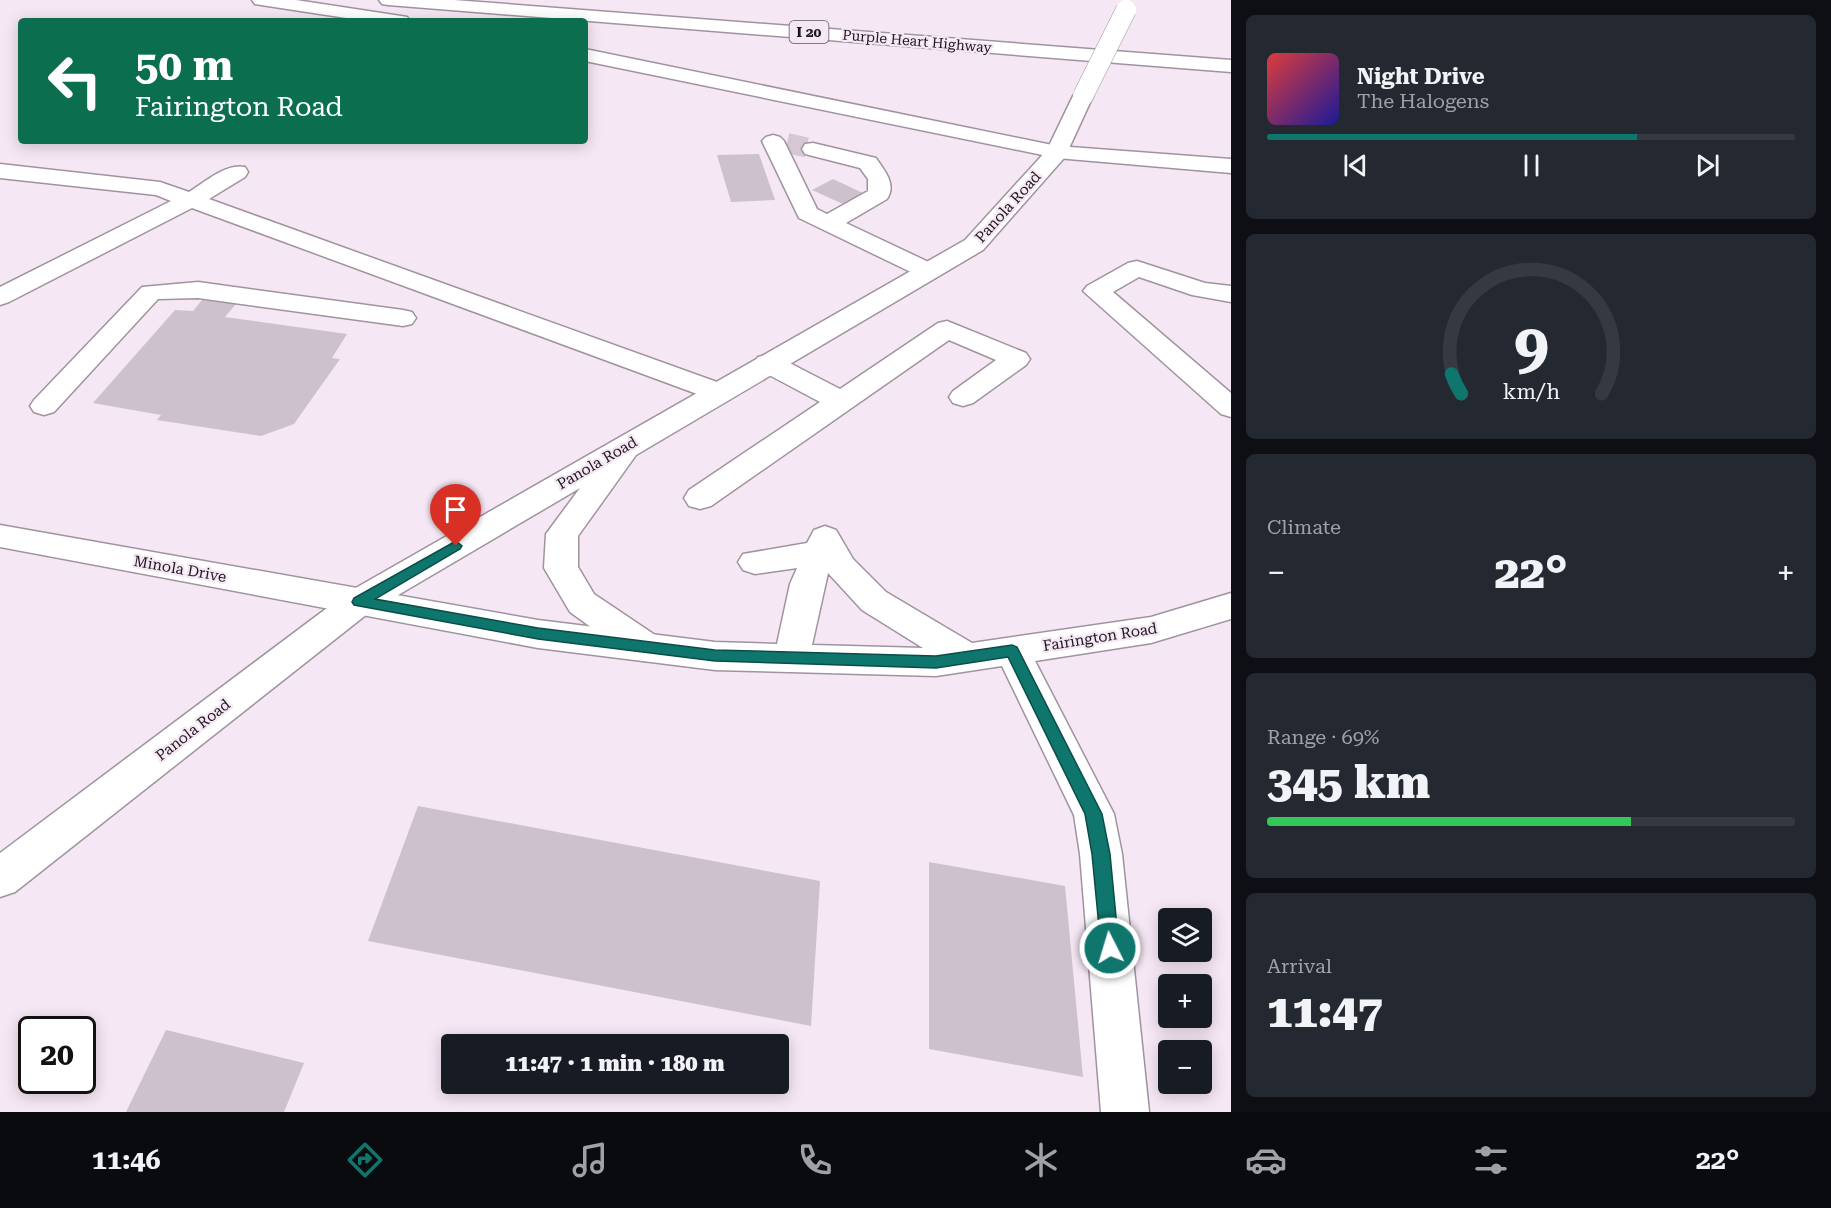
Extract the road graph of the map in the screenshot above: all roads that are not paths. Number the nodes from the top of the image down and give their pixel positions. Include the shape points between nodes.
1 (261, 0) edge
2 (388, 0) edge
3 (1129, 5) edge
4 (381, 18) edge
5 (1092, 35) dead end
6 (1128, 38) dead end
7 (588, 56) edge
8 (1231, 66) edge
9 (780, 142) dead end
10 (813, 149) tunnel mouth
11 (1057, 152) junction
12 (1231, 165) edge
13 (0, 171) edge
14 (237, 172) dead end
15 (191, 200) junction
16 (828, 223) junction
17 (928, 271) junction
18 (1231, 294) edge
19 (0, 297) edge
20 (404, 318) dead end
21 (768, 363) junction
22 (718, 392) junction
23 (963, 396) dead end
24 (841, 401) junction
25 (44, 406) dead end
26 (1231, 408) edge
27 (629, 444) junction
28 (700, 498) dead end
29 (0, 536) edge
30 (819, 553) junction
31 (755, 562) dead end
32 (359, 602) junction
33 (1231, 606) edge
34 (645, 647) junction
35 (1012, 651) junction
36 (967, 657) junction
37 (792, 658) junction
38 (0, 878) edge
39 (1125, 1112) edge

1 - 4 main road
2 - 8 main road, Purple Heart Highway / I 20
3 - 11 main road, Panola Road, bridge
5 - 6 main road
7 - 11 main road
9 - 16 main road via 807,213
10 - 16 main road via 868,163 879,179 879,194
11 - 12 main road
11 - 17 main road, Panola Road via 974,245
13 - 15 main road via 160,189
14 - 15 main road
15 - 19 main road
15 - 22 main road
16 - 17 main road
17 - 21 main road, Panola Road
18 - 26 main road via 1201,290 1137,268 1096,291
20 - 25 main road via 198,290 151,292
21 - 22 main road, Panola Road
21 - 24 main road
22 - 27 main road, Panola Road
23 - 24 main road via 1016,359 947,329
24 - 28 main road
27 - 32 main road, Panola Road
27 - 34 main road via 562,534 561,568 582,603
29 - 32 main road, Minola Drive
30 - 31 main road
30 - 36 main road via 825,538 841,567 874,601
30 - 37 main road via 807,584
32 - 34 main road, Fairington Road via 538,634
32 - 38 main road, Panola Road
33 - 35 main road, Fairington Road via 1151,630
34 - 37 main road, Fairington Road via 715,656
35 - 36 main road, Fairington Road
35 - 39 main road via 1094,814
36 - 37 main road, Fairington Road via 936,662

